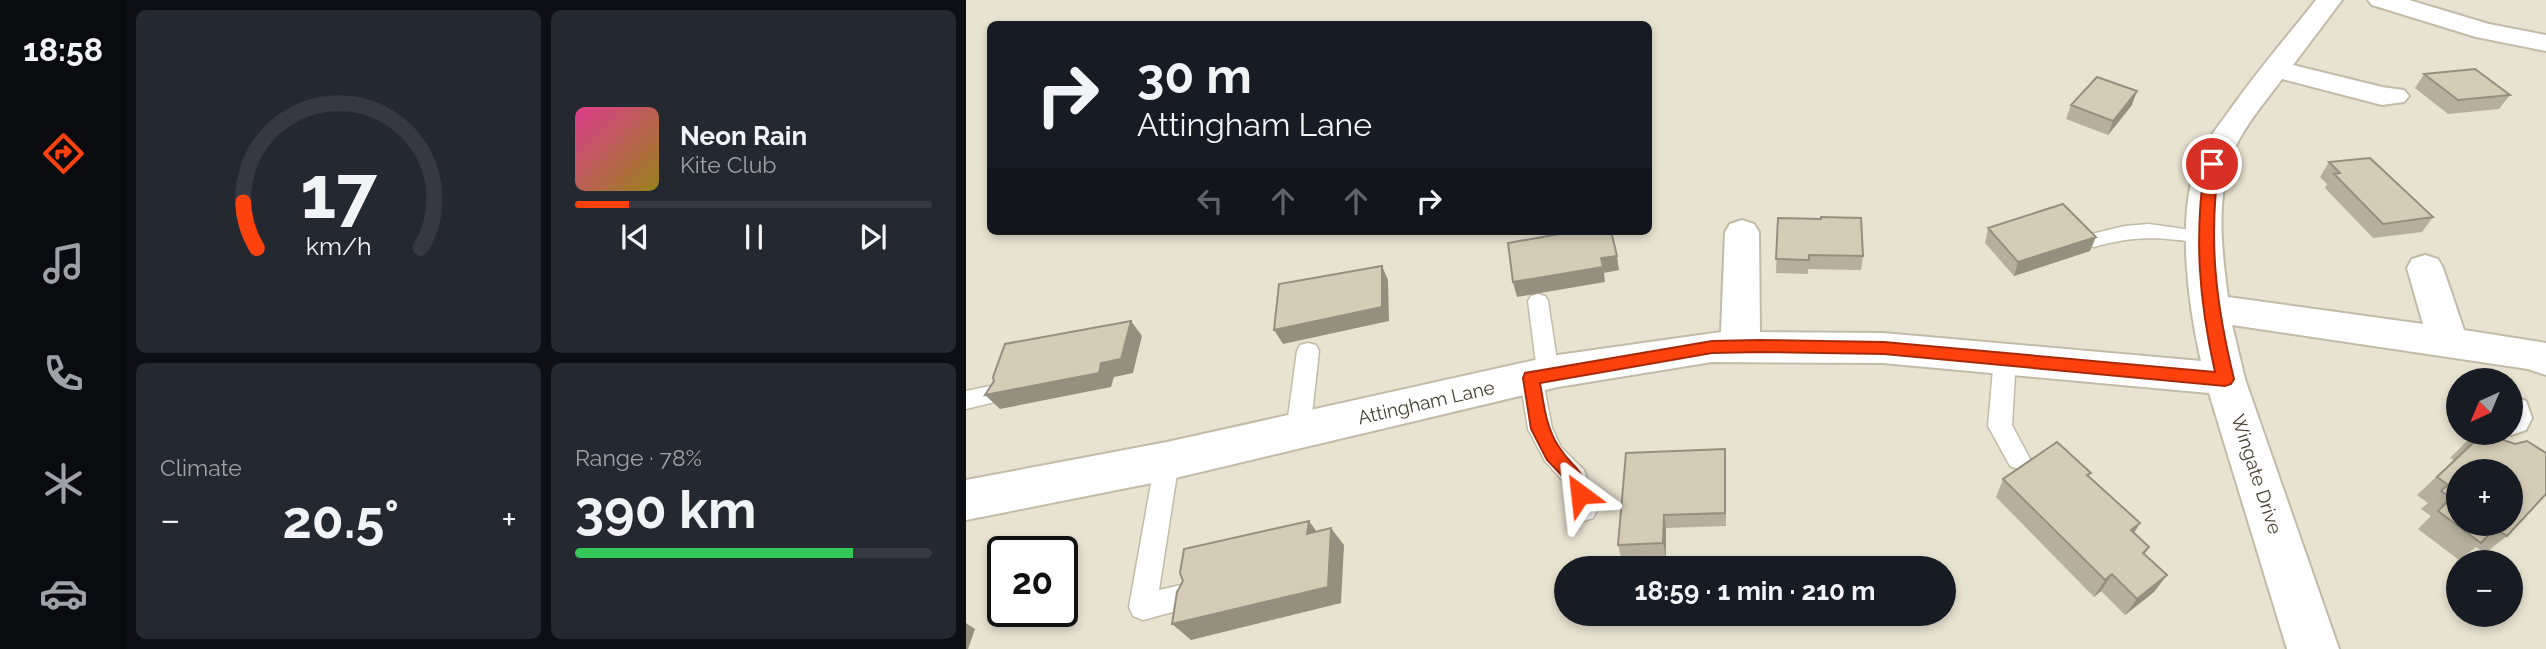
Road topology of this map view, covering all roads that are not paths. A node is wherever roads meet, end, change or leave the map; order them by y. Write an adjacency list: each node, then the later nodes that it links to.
1 (2329, 0): 4 (street, Wingate Drive)
2 (2381, 0): 3 (street)
3 (2546, 43)
4 (2277, 69): 5 (street); 7 (street, Wingate Drive)
5 (2394, 96)
6 (1742, 232): 12 (street)
7 (2205, 238): 8 (lane); 11 (street, Wingate Drive)
8 (2094, 240)
9 (2424, 268): 16 (street)
10 (1538, 301): 17 (lane)
11 (2211, 308): 16 (street); 18 (street, Wingate Drive)
12 (1740, 346): 15 (street, Attingham Lane); 17 (street, Attingham Lane)
13 (1308, 351): 21 (lane)
14 (2543, 354): 16 (street)
15 (2005, 358): 18 (street, Attingham Lane); 22 (lane)
16 (2474, 358)
17 (1540, 376): 21 (street, Attingham Lane); 25 (lane)
18 (2225, 379): 27 (street, Wingate Drive)
19 (995, 394): 20 (lane)
20 (966, 400)
21 (1298, 432): 23 (street, Attingham Lane)
22 (2018, 459)
23 (1167, 461): 24 (street, Attingham Lane); 26 (lane)
24 (966, 500)
25 (1584, 510)
26 (1185, 597)
27 (2313, 649)

